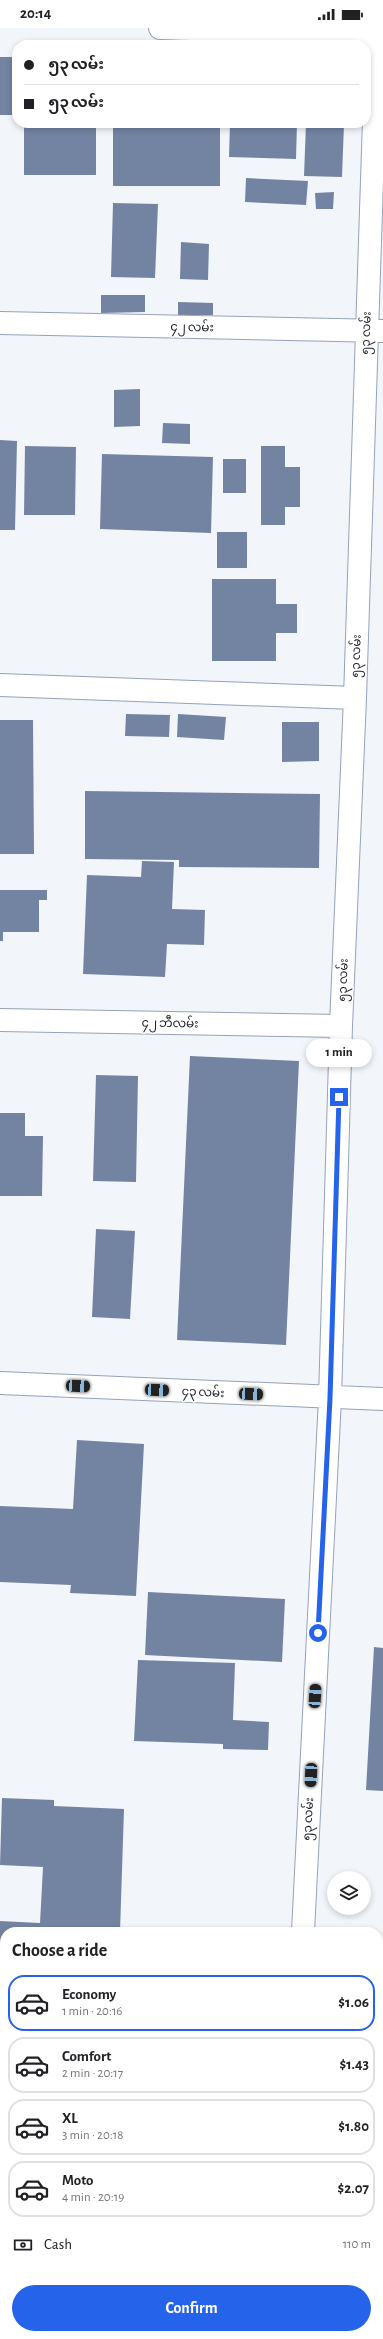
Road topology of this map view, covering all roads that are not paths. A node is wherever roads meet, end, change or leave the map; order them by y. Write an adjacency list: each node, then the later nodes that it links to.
1 (160, 28): 2 (street)
2 (379, 32): 4 (street, ၅၃ လမ်း)
3 (0, 323): 4 (street, ၄၂ လမ်း)
4 (374, 331): 6 (street, ၅၃ လမ်း)
5 (0, 685): 6 (street)
6 (355, 698): 8 (street, ၅၃ လမ်း)
7 (0, 1020): 8 (street, ၄၂ ဘီလမ်း)
8 (341, 1026): 10 (street, ၅၃ လမ်း)
9 (0, 1383): 10 (street, ၄၃ လမ်း)
10 (330, 1398): 11 (street, ၄၃ လမ်း); 12 (street, ၅၃ လမ်း)
11 (383, 1399)
12 (303, 1927)

